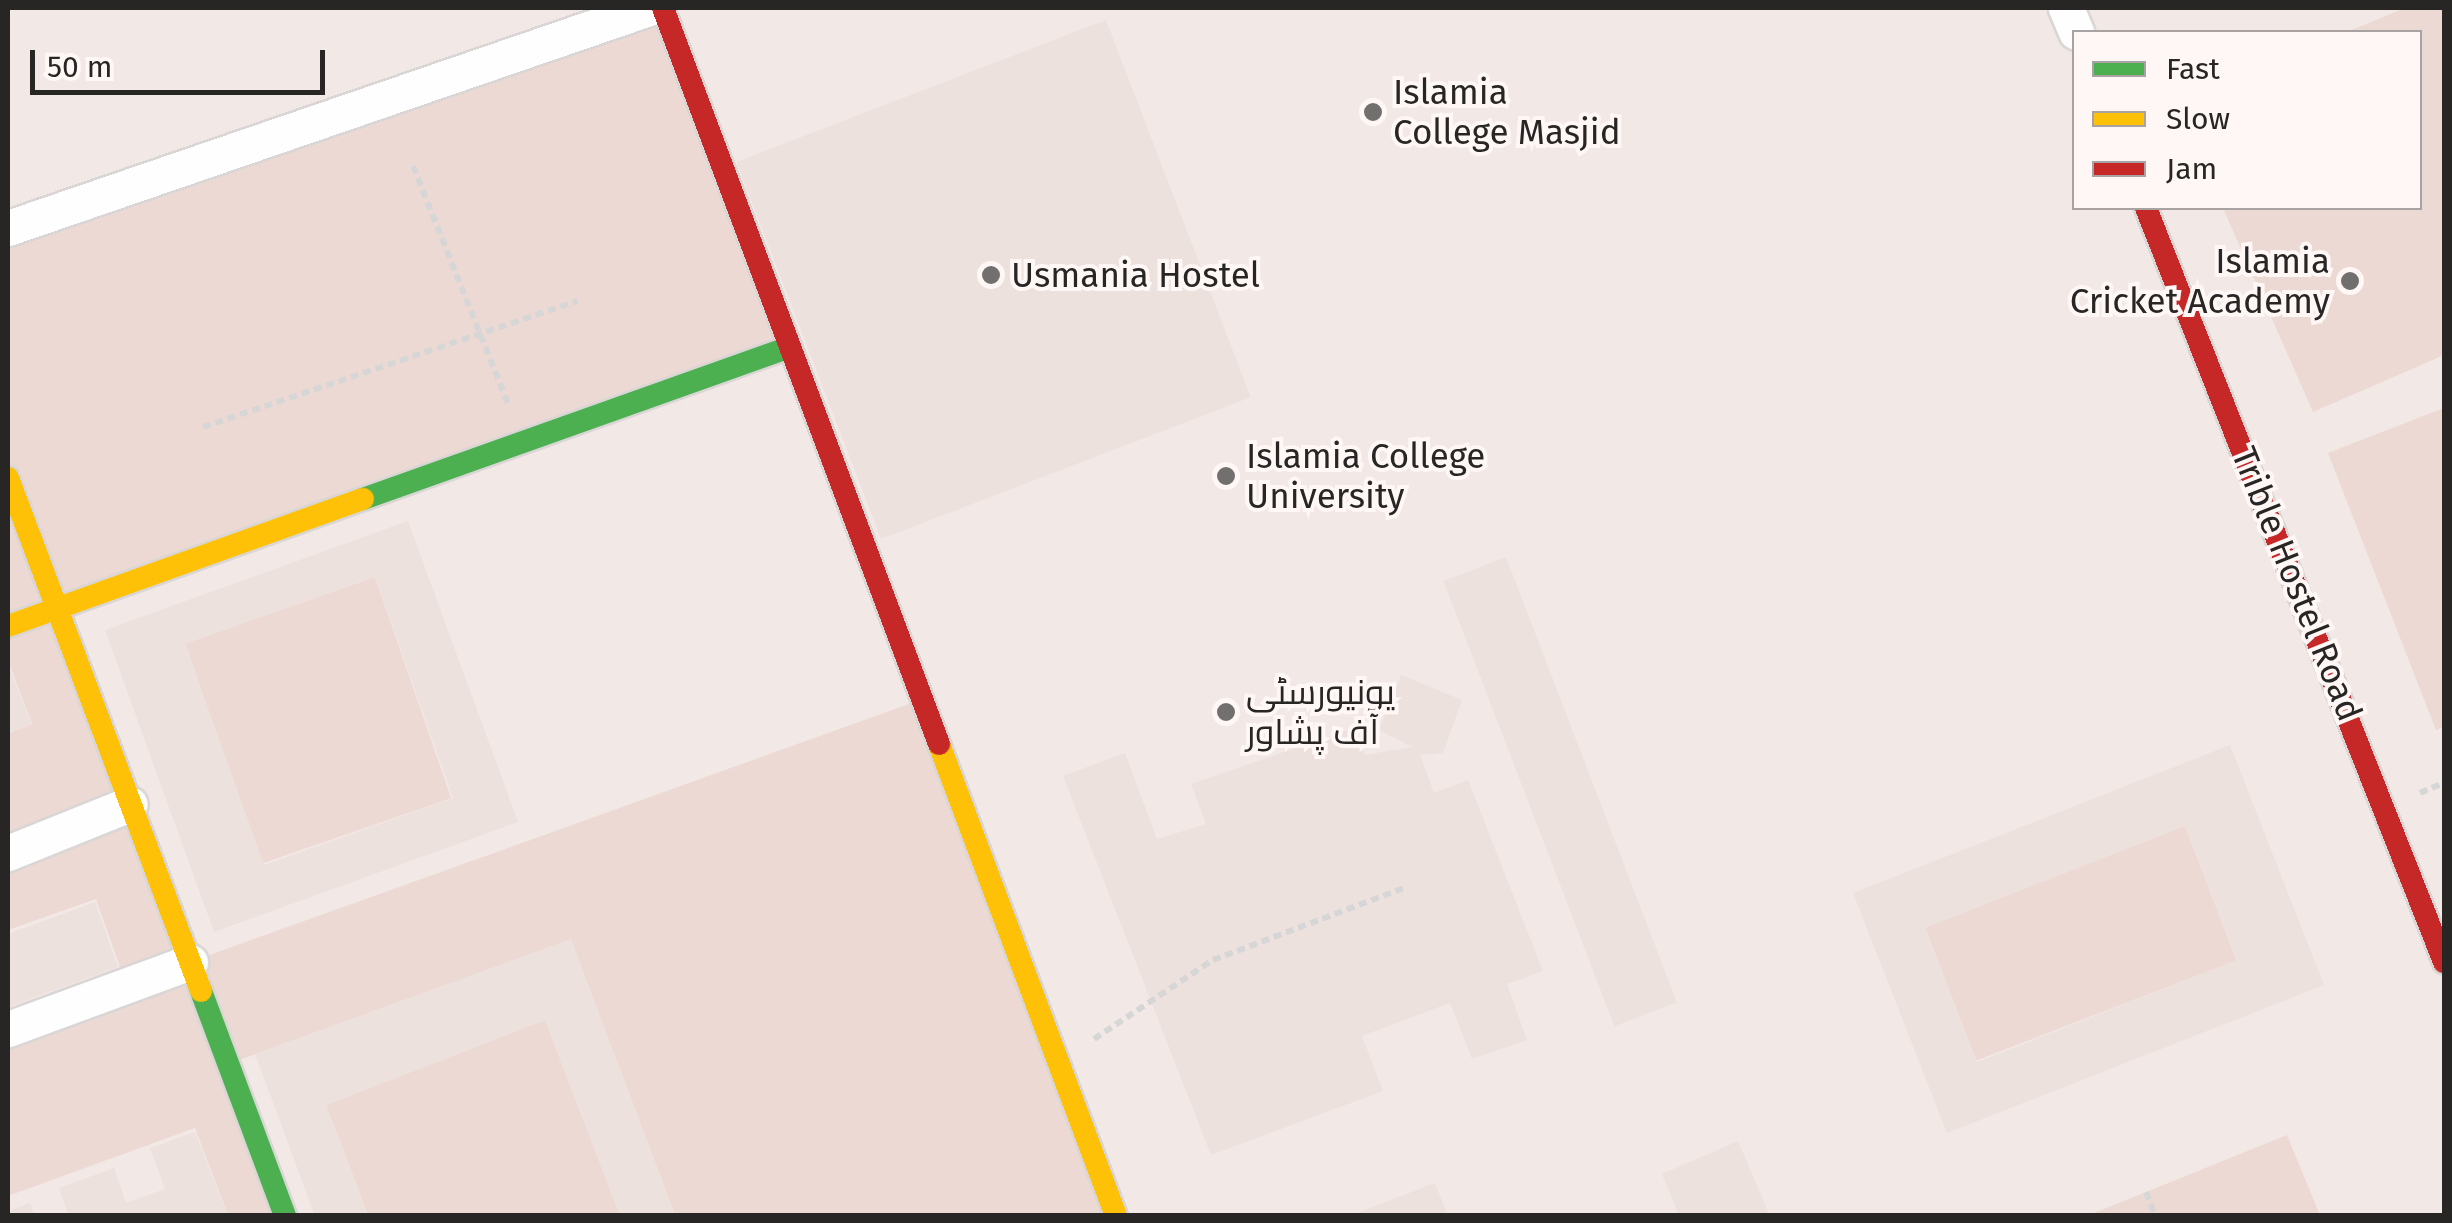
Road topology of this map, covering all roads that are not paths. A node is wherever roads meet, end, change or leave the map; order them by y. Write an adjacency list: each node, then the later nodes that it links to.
1 (650, 8): 4 (street)
2 (662, 8): 5 (street)
3 (2147, 210): 12 (street, Trible Hostel Road)
4 (8, 228)
5 (790, 347): 7 (street); 15 (street)
6 (8, 478): 7 (street)
7 (56, 609): 8 (street); 9 (street)
8 (8, 626)
9 (130, 804): 10 (street); 11 (street)
10 (8, 853)
11 (190, 962): 13 (street); 14 (street)
12 (2444, 962)
13 (8, 1029)
14 (285, 1216)
15 (1116, 1216)

